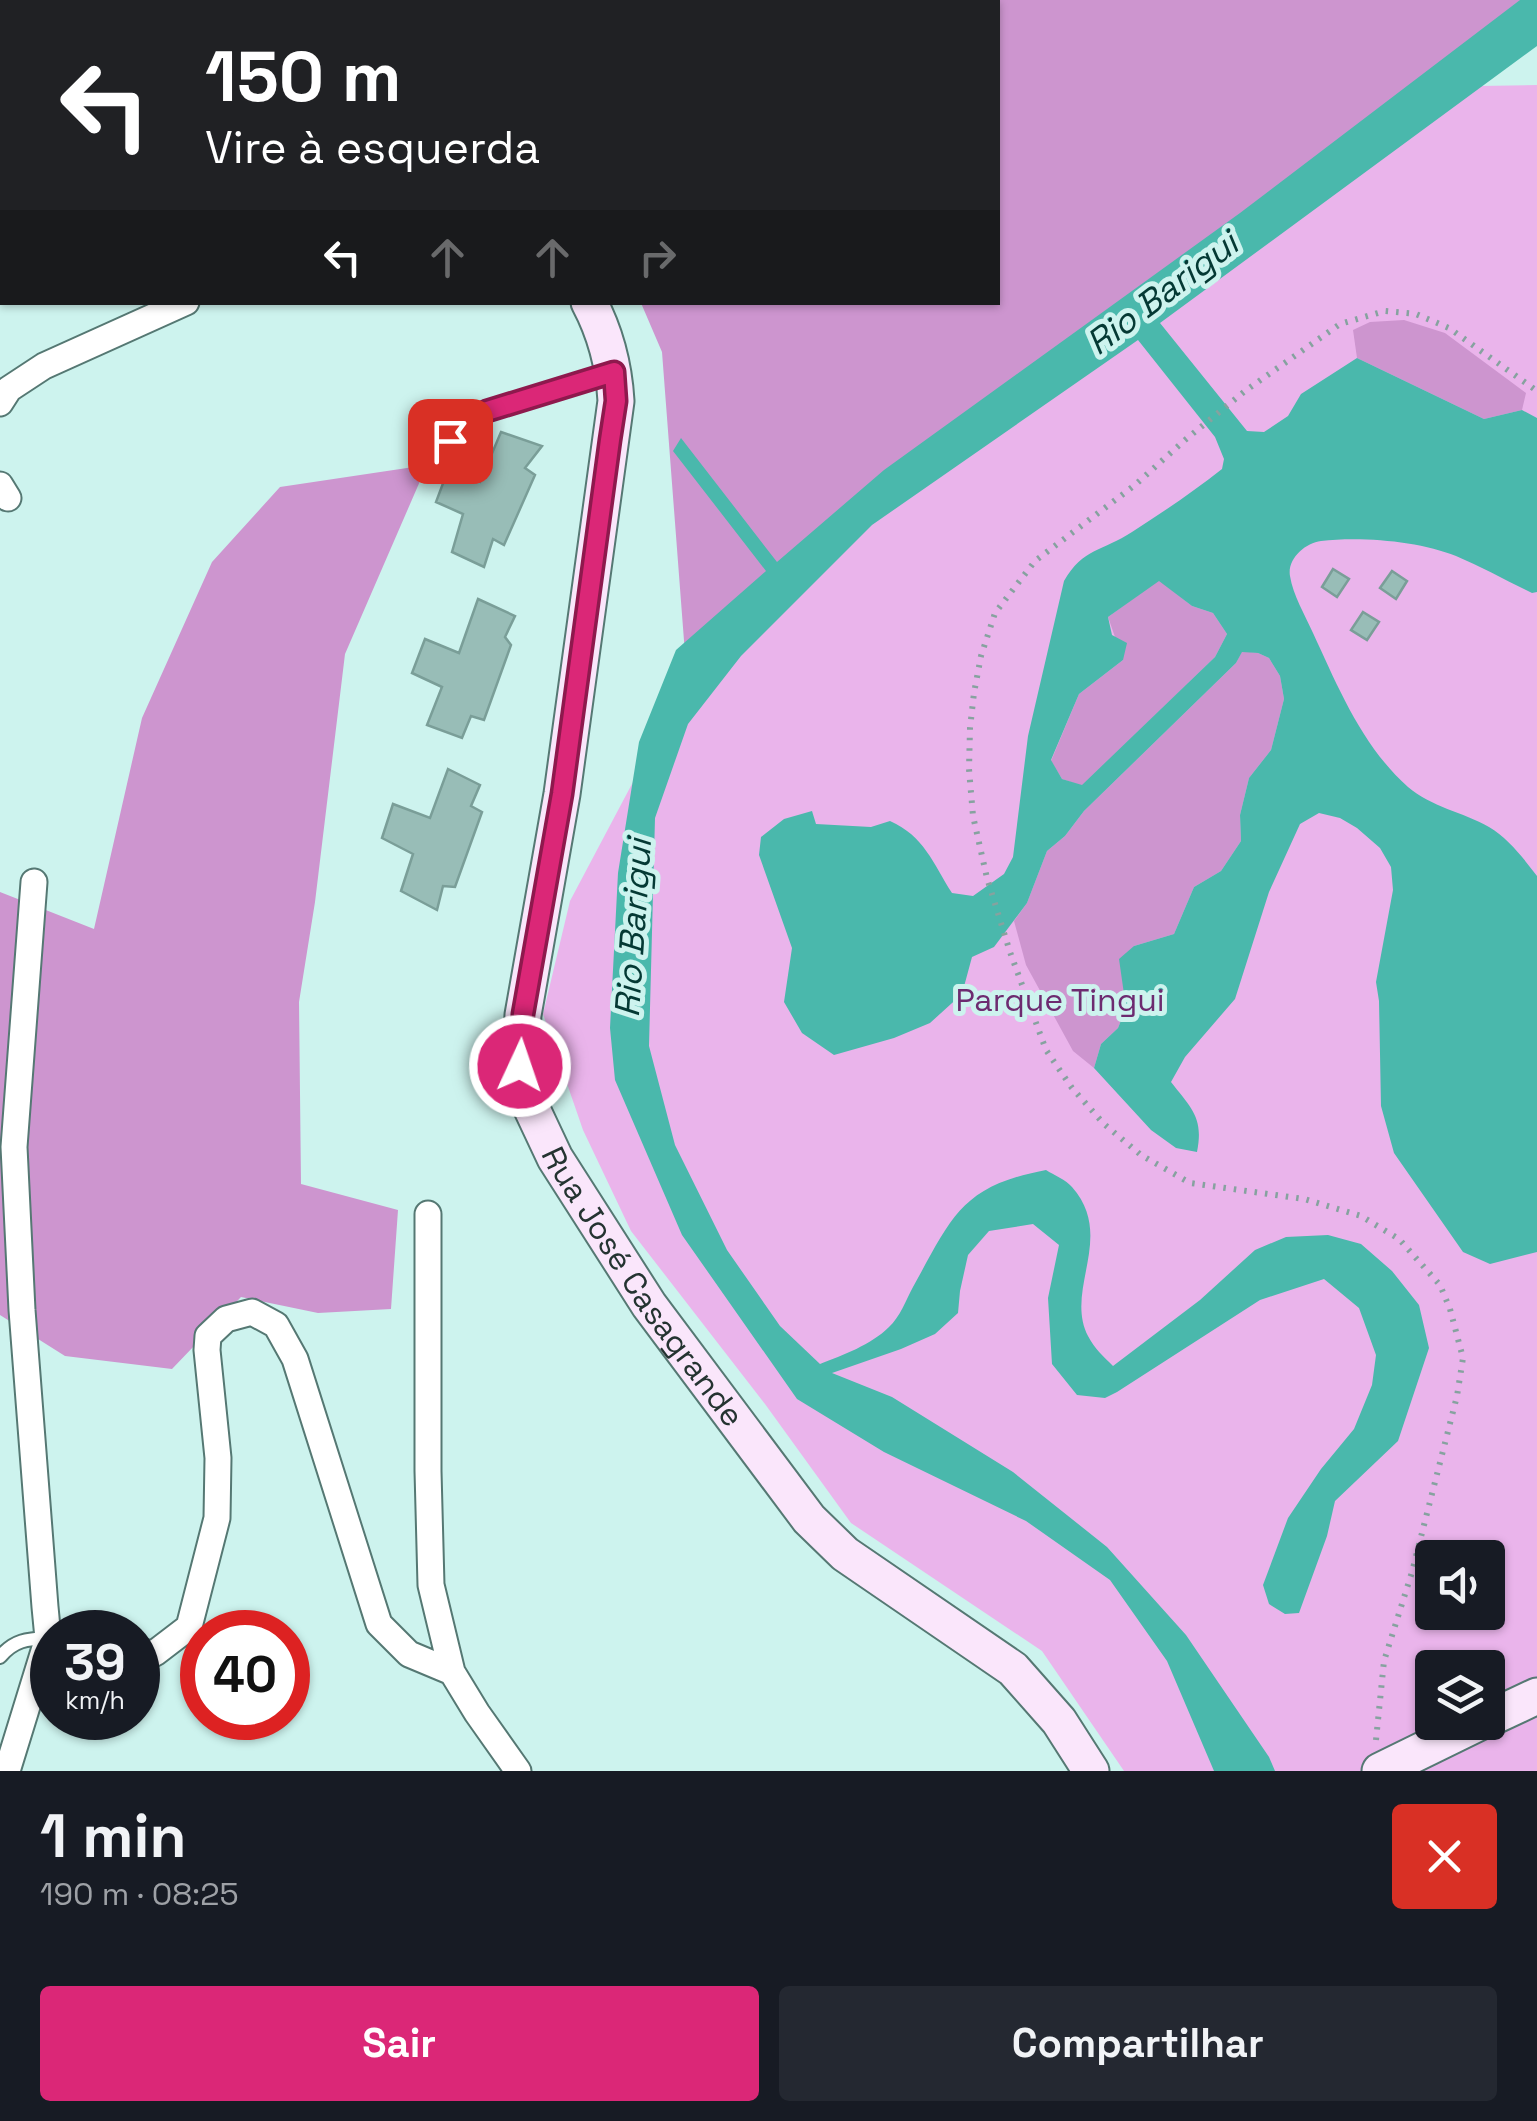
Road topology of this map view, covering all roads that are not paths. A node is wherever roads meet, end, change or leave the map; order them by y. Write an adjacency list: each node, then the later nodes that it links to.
1 (179, 305): 4 (street)
2 (592, 305): 3 (street, Rua José Casagrande)
3 (614, 372): 5 (lane); 20 (street, Rua José Casagrande)
4 (0, 403)
5 (440, 458)
6 (34, 882): 8 (street)
7 (428, 1214): 12 (street)
8 (48, 1610)
9 (30, 1639): 11 (lane)
10 (160, 1650): 12 (street)
11 (0, 1657)
12 (452, 1672): 19 (street)
13 (1537, 1696): 15 (street)
14 (30, 1700): 18 (street)
15 (1505, 1711)
16 (1434, 1740): 17 (street)
17 (1378, 1762)
18 (7, 1771)
19 (518, 1771)
20 (1091, 1771)

